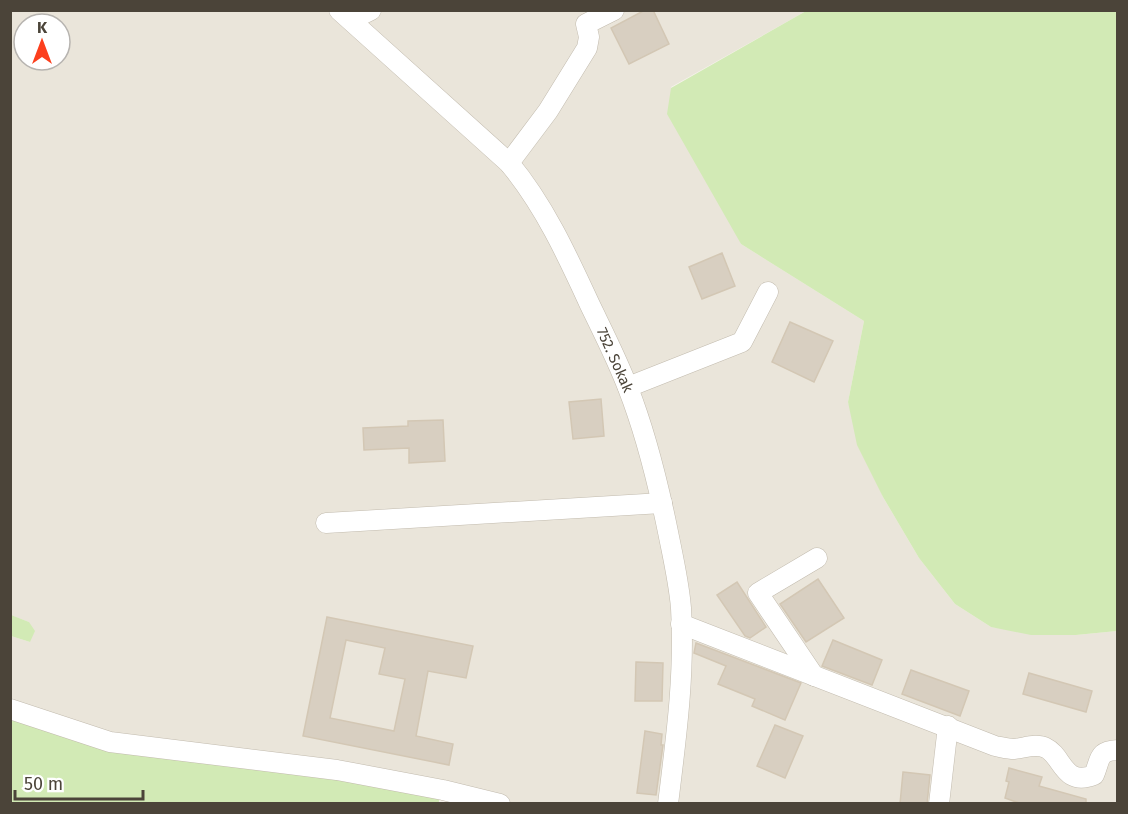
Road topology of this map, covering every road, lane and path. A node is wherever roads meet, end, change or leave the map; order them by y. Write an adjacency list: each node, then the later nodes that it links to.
1 (371, 10): 3 (street)
2 (614, 10): 4 (street)
3 (345, 15): 4 (street, 752. Sokak)
4 (509, 163): 6 (street, 752. Sokak)
5 (768, 292): 6 (street)
6 (628, 387): 7 (street, 752. Sokak)
7 (662, 503): 8 (street); 10 (street, 752. Sokak)
8 (326, 523)
9 (817, 558): 11 (street)
10 (681, 624): 11 (street); 16 (street, 752. Sokak)
11 (814, 676): 13 (street)
12 (10, 709): 15 (street)
13 (948, 726): 14 (street); 17 (street)
14 (1118, 750)
15 (500, 804)
16 (668, 804)
17 (939, 804)

